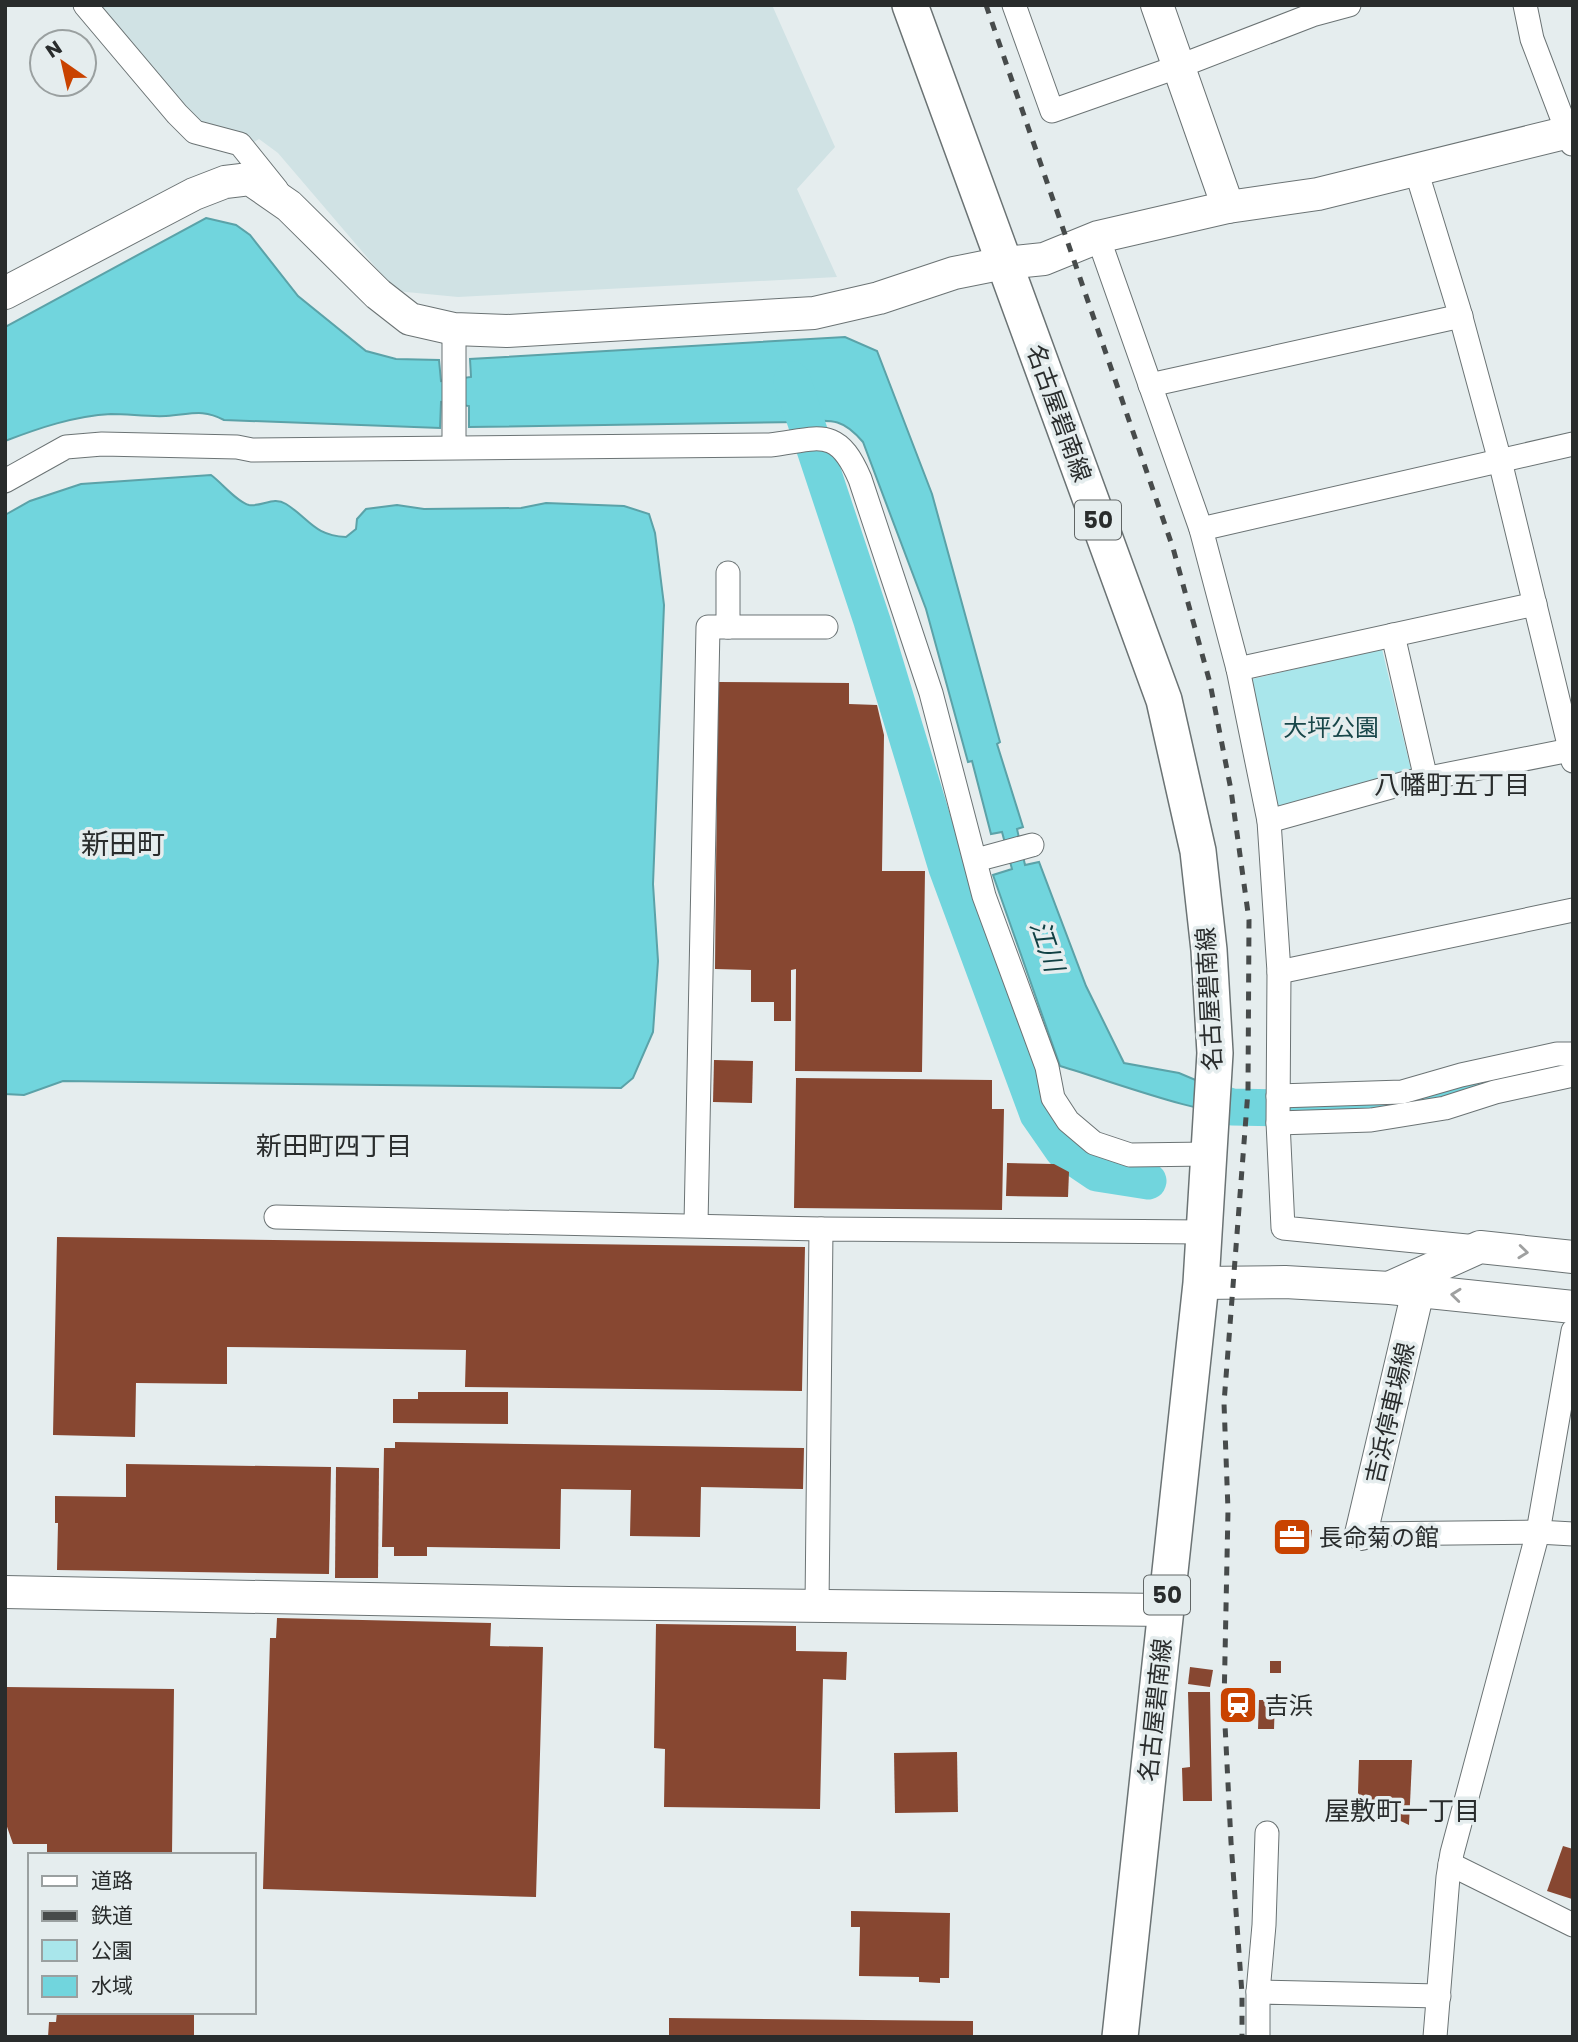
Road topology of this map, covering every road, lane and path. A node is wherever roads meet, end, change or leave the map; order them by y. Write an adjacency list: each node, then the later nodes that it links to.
1 (85, 5): 10 (street)
2 (910, 5): 13 (main road, 名古屋碧南線 / 50)
3 (1014, 5): 7 (street)
4 (1157, 5): 7 (street)
5 (1349, 5): 7 (street)
6 (1525, 5): 8 (street)
7 (1180, 66): 11 (street)
8 (1571, 136): 9 (street)
9 (1416, 170): 11 (street); 15 (street)
10 (289, 206): 14 (street); 16 (street)
11 (1228, 207): 12 (street)
12 (1098, 237): 13 (street); 17 (street)
13 (1004, 263): 16 (street); 40 (main road, 名古屋碧南線 / 50)
14 (5, 293)
15 (1461, 316): 17 (street); 20 (street)
16 (455, 339): 18 (street)
17 (1150, 385): 22 (street)
18 (455, 439): 21 (street); 33 (street)
19 (1573, 444): 20 (street)
20 (1500, 461): 22 (street); 24 (street)
21 (5, 481)
22 (1201, 528): 28 (street)
23 (727, 573): 26 (street)
24 (1535, 604): 27 (street); 29 (street)
25 (826, 626): 26 (street)
26 (728, 627): 42 (street)
27 (1393, 635): 28 (street); 30 (street)
28 (1238, 669): 31 (street)
29 (1571, 756): 30 (street)
30 (1426, 779): 31 (street)
31 (1269, 821): 35 (street)
32 (1032, 845): 33 (street)
33 (976, 860): 40 (street)
34 (1573, 910): 35 (street)
35 (1279, 972): 38 (street)
36 (1573, 1054): 38 (street)
37 (1573, 1075): 39 (street)
38 (1278, 1097): 39 (street)
39 (1278, 1123): 45 (street)
40 (1209, 1153): 44 (main road, 名古屋碧南線 / 50)
41 (276, 1217): 42 (street)
42 (696, 1224): 43 (street)
43 (821, 1229): 44 (street); 55 (street)
44 (1204, 1232): 47 (main road, 名古屋碧南線 / 50)
45 (1480, 1247): 46 (street, one-way to 46); 48 (street)
46 (1573, 1257)
47 (1201, 1283): 48 (street); 56 (main road, 名古屋碧南線 / 50)
48 (1404, 1289): 49 (street, one-way to 48); 52 (street, 吉浜停車場線)
49 (1573, 1307)
50 (1573, 1331): 51 (street)
51 (1538, 1532): 52 (street); 53 (street); 58 (street)
52 (1361, 1534)
53 (1573, 1535)
54 (5, 1592): 55 (street)
55 (817, 1606): 56 (street)
56 (1166, 1610): 62 (main road, 名古屋碧南線 / 50)
57 (1267, 1833): 60 (street)
58 (1450, 1864): 59 (street); 61 (street)
59 (1573, 1925)
60 (1258, 1993): 61 (street); 63 (street)
61 (1439, 1996): 64 (street)
62 (1121, 2037)
63 (1258, 2037)
64 (1435, 2037)

